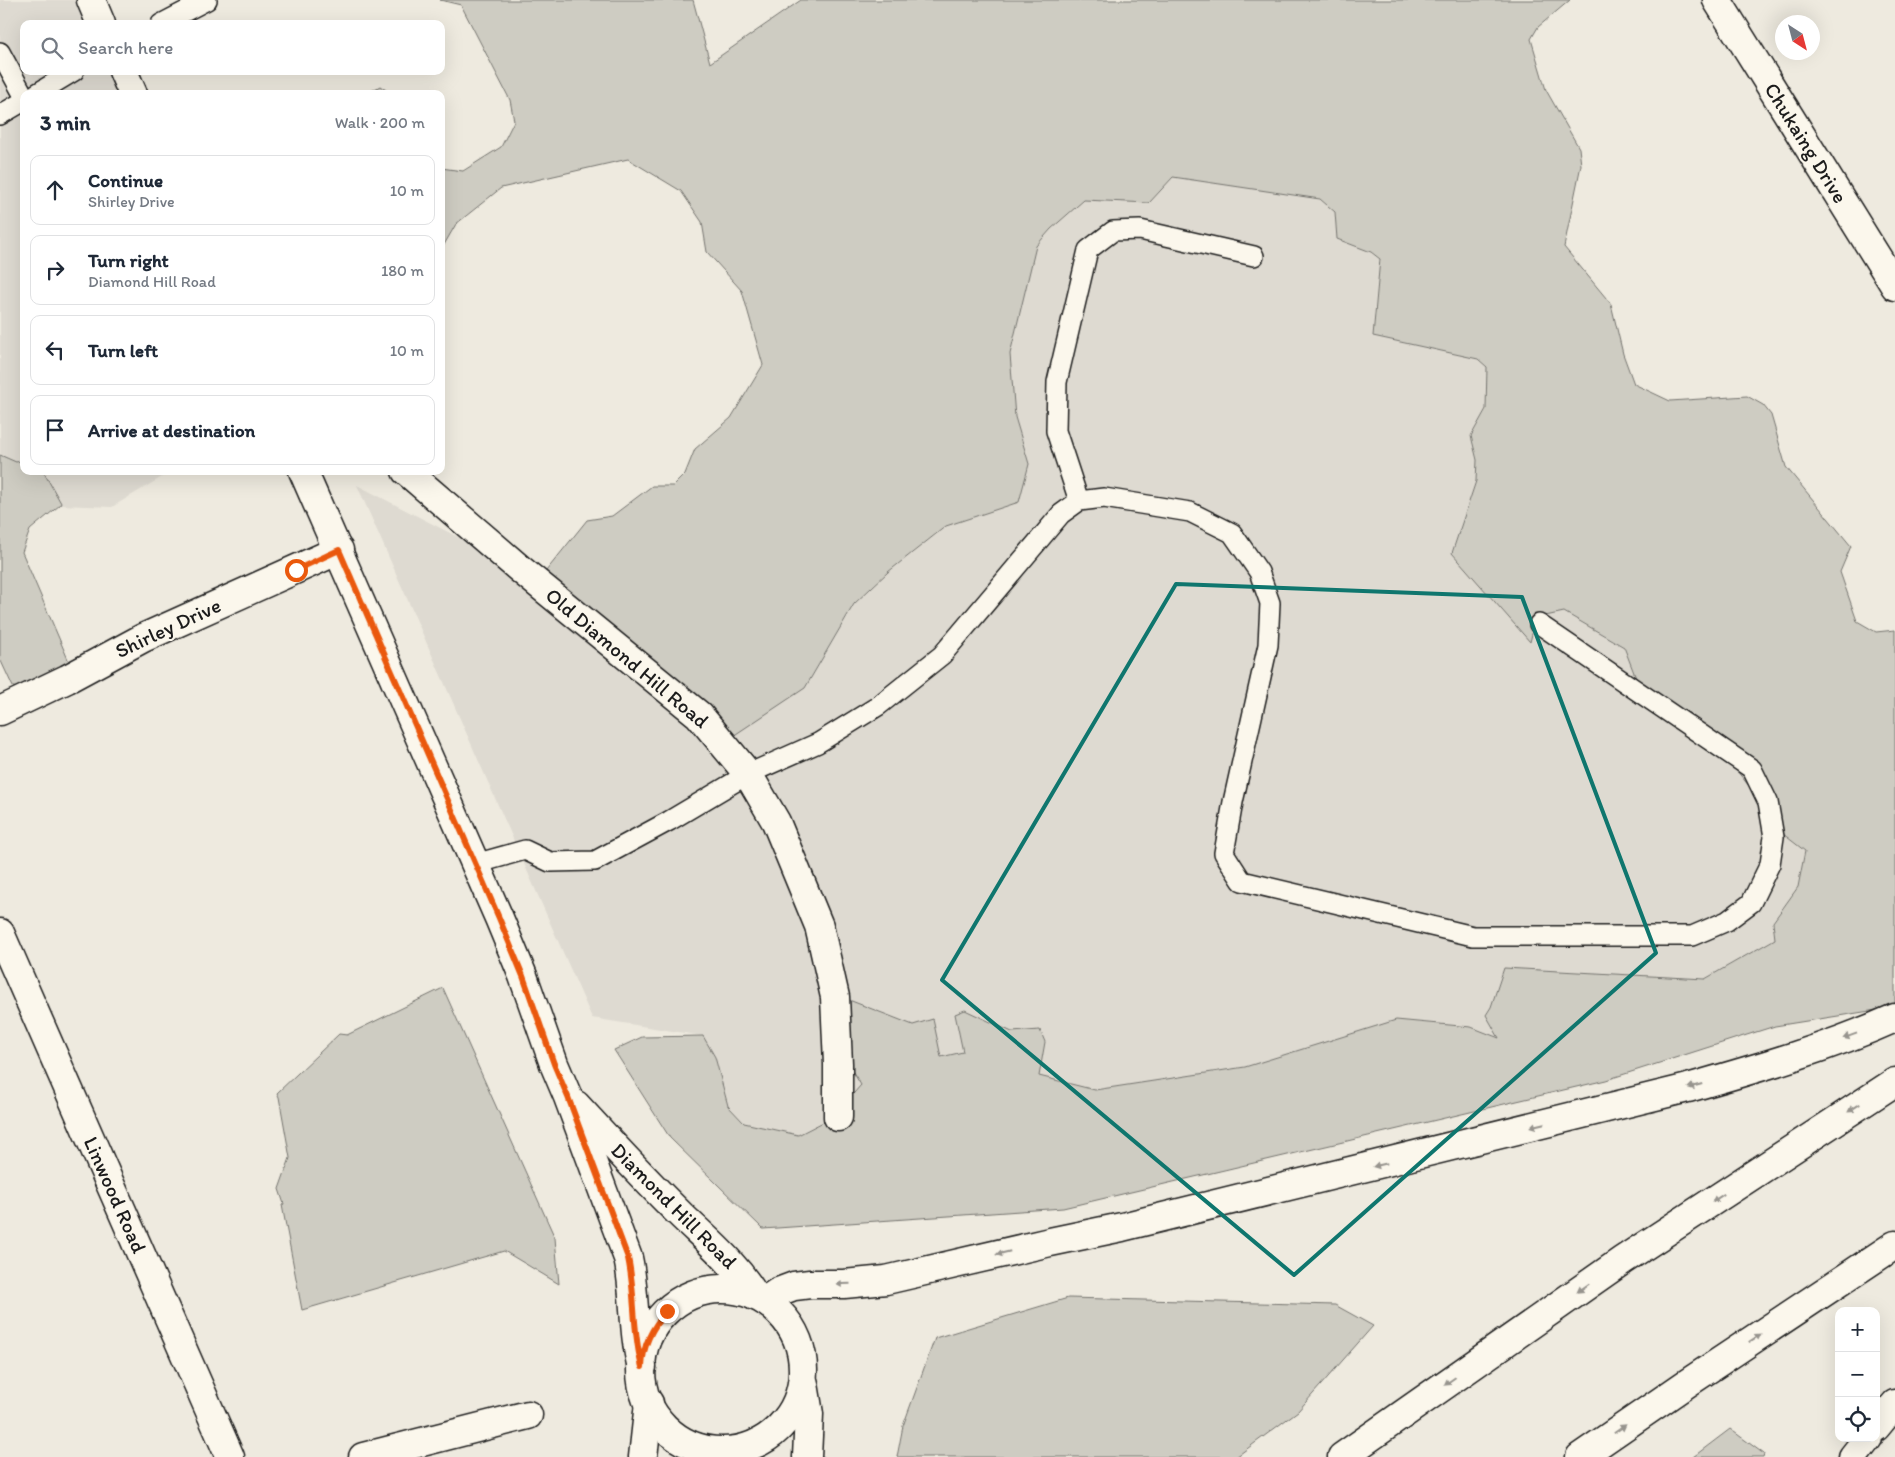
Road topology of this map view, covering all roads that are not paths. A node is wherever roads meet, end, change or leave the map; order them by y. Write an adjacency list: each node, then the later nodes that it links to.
1 (91, 0): 4 (main road)
2 (208, 0): 5 (lane)
3 (1717, 0): 15 (main road, Chukaing Drive)
4 (100, 20)
5 (169, 20)
6 (0, 52): 9 (lane)
7 (67, 75): 10 (lane)
8 (125, 75): 11 (main road)
9 (21, 90)
10 (43, 90)
11 (131, 90)
12 (20, 104): 13 (lane)
13 (0, 116)
14 (1254, 256): 18 (lane)
15 (1895, 286)
16 (304, 475): 19 (main road, Diamond Hill Road)
17 (411, 475): 22 (main road, Old Diamond Hill Road)
18 (1080, 501): 20 (lane); 22 (lane)
19 (339, 550): 21 (main road, Shirley Drive); 23 (main road, Diamond Hill Road)
20 (1539, 624)
21 (0, 711)
22 (748, 774): 23 (lane); 28 (main road, Old Diamond Hill Road)
23 (475, 864): 27 (main road, Diamond Hill Road)
24 (0, 933): 39 (main road, Linwood Road)
25 (1895, 1018): 30 (main road, one-way to 30)
26 (1895, 1082): 44 (main road, one-way to 44)
27 (568, 1097): 30 (main road, Diamond Hill Road); 31 (main road, Diamond Hill Road)
28 (838, 1116)
29 (1895, 1245): 45 (main road, one-way to 29)
30 (760, 1298): 31 (main road); 32 (main road)
31 (642, 1367): 33 (main road)
32 (803, 1377): 37 (main road); 43 (main road)
33 (649, 1403): 37 (main road); 41 (main road)
34 (1895, 1404): 36 (main road)
35 (528, 1414): 40 (main road)
36 (1880, 1422)
37 (670, 1432): 42 (main road)
38 (1865, 1442): 46 (main road)
39 (230, 1457)
40 (363, 1457)
41 (642, 1457)
42 (686, 1457)
43 (807, 1457)
44 (1342, 1457)
45 (1580, 1457)
46 (1853, 1457)

